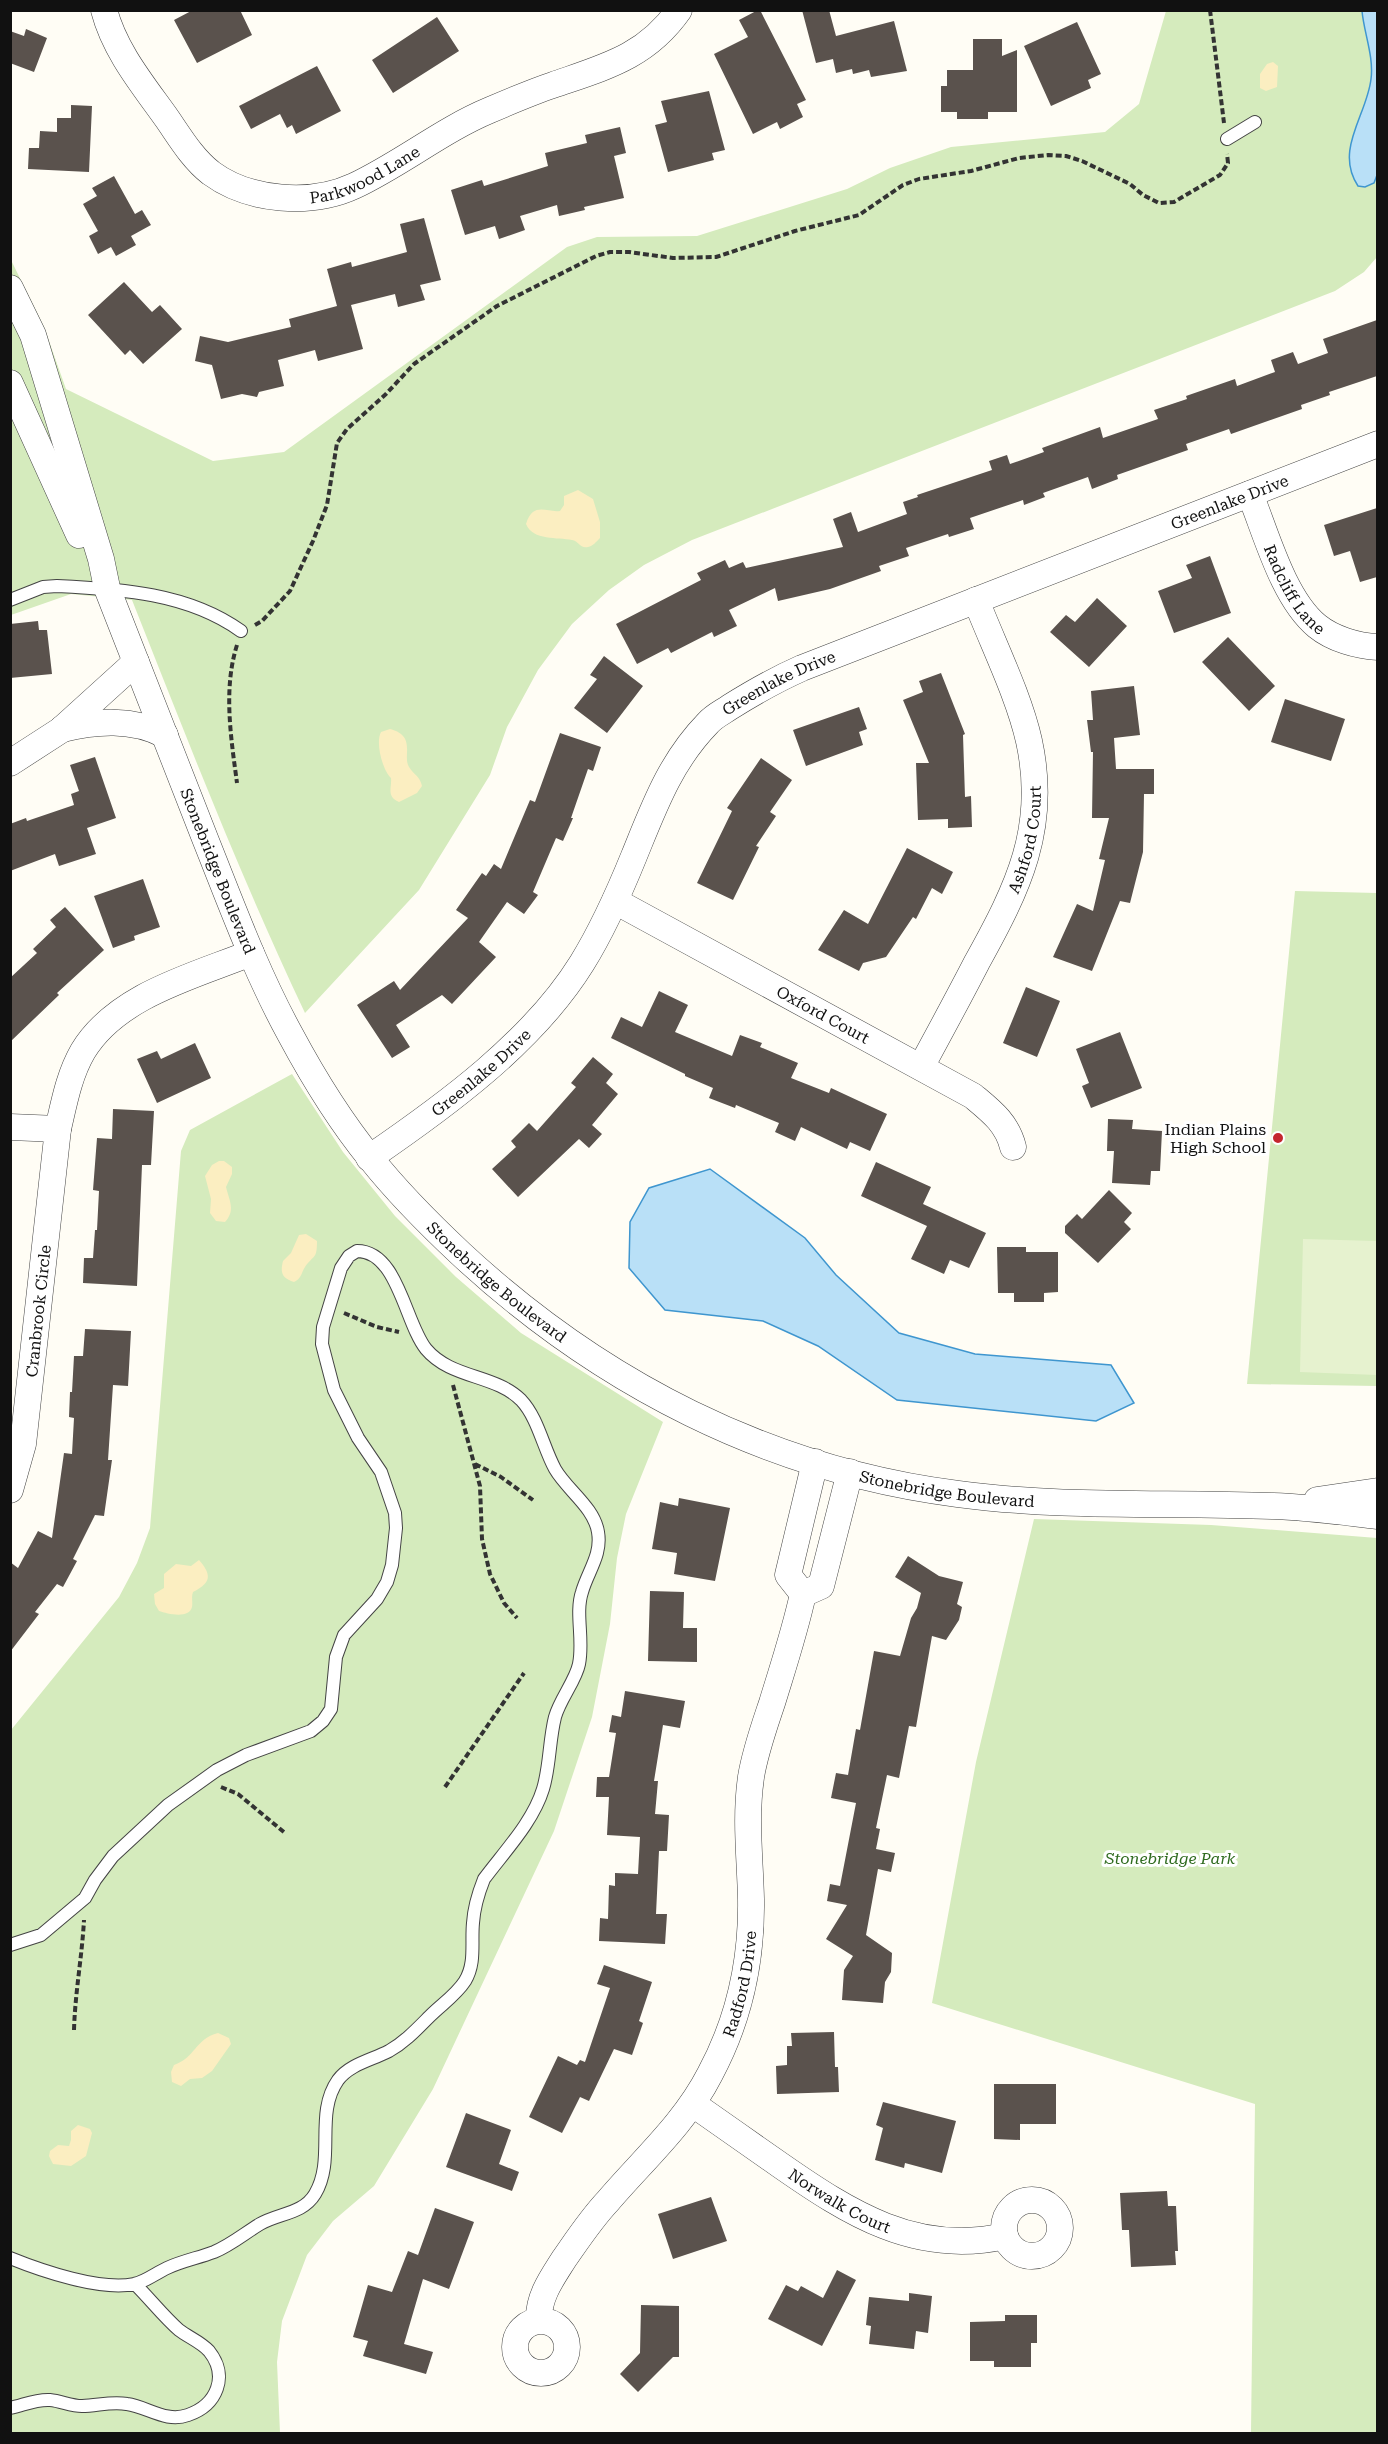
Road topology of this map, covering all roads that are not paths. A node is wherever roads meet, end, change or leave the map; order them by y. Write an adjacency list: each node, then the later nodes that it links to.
1 (104, 10): 2 (street, Parkwood Lane)
2 (679, 10)
3 (1255, 122): 4 (lane)
4 (1227, 139)
5 (10, 288): 9 (street, Stonebridge Boulevard)
6 (10, 384): 9 (street)
7 (1377, 444): 8 (street, Greenlake Drive)
8 (1250, 494): 12 (street, Greenlake Drive); 14 (street, Radcliff Lane)
9 (101, 559): 10 (street, Stonebridge Boulevard)
10 (107, 588): 11 (lane); 13 (lane); 15 (street, Stonebridge Boulevard)
11 (10, 600)
12 (976, 600): 19 (street, Greenlake Drive); 21 (street, Ashford Court)
13 (242, 631)
14 (1377, 647)
15 (136, 662): 16 (street); 17 (street, Stonebridge Boulevard)
16 (61, 730): 17 (street); 18 (street)
17 (165, 735): 20 (street, Stonebridge Boulevard)
18 (10, 763)
19 (615, 901): 21 (street, Oxford Court); 25 (street, Greenlake Drive)
20 (250, 953): 23 (street, Cranbrook Circle); 25 (street, Stonebridge Boulevard)
21 (921, 1067): 24 (street, Oxford Court)
22 (10, 1128): 23 (street)
23 (58, 1129): 28 (street, Cranbrook Circle)
24 (1013, 1147)
25 (369, 1158): 26 (street, Stonebridge Boulevard)
26 (815, 1462): 27 (street, Stonebridge Boulevard); 32 (street)
27 (850, 1472): 30 (street, Stonebridge Boulevard); 32 (street)
28 (10, 1490)
29 (1377, 1491): 30 (street, Stonebridge Boulevard)
30 (1278, 1506): 31 (street, Stonebridge Boulevard)
31 (1377, 1516)
32 (804, 1594): 34 (street, Radford Drive)
33 (10, 1945): 37 (lane)
34 (693, 2104): 35 (street, Norwalk Court); 38 (street, Radford Drive)
35 (1005, 2236)
36 (10, 2258): 37 (lane)
37 (135, 2284): 39 (lane)
38 (539, 2320)
39 (10, 2408)

